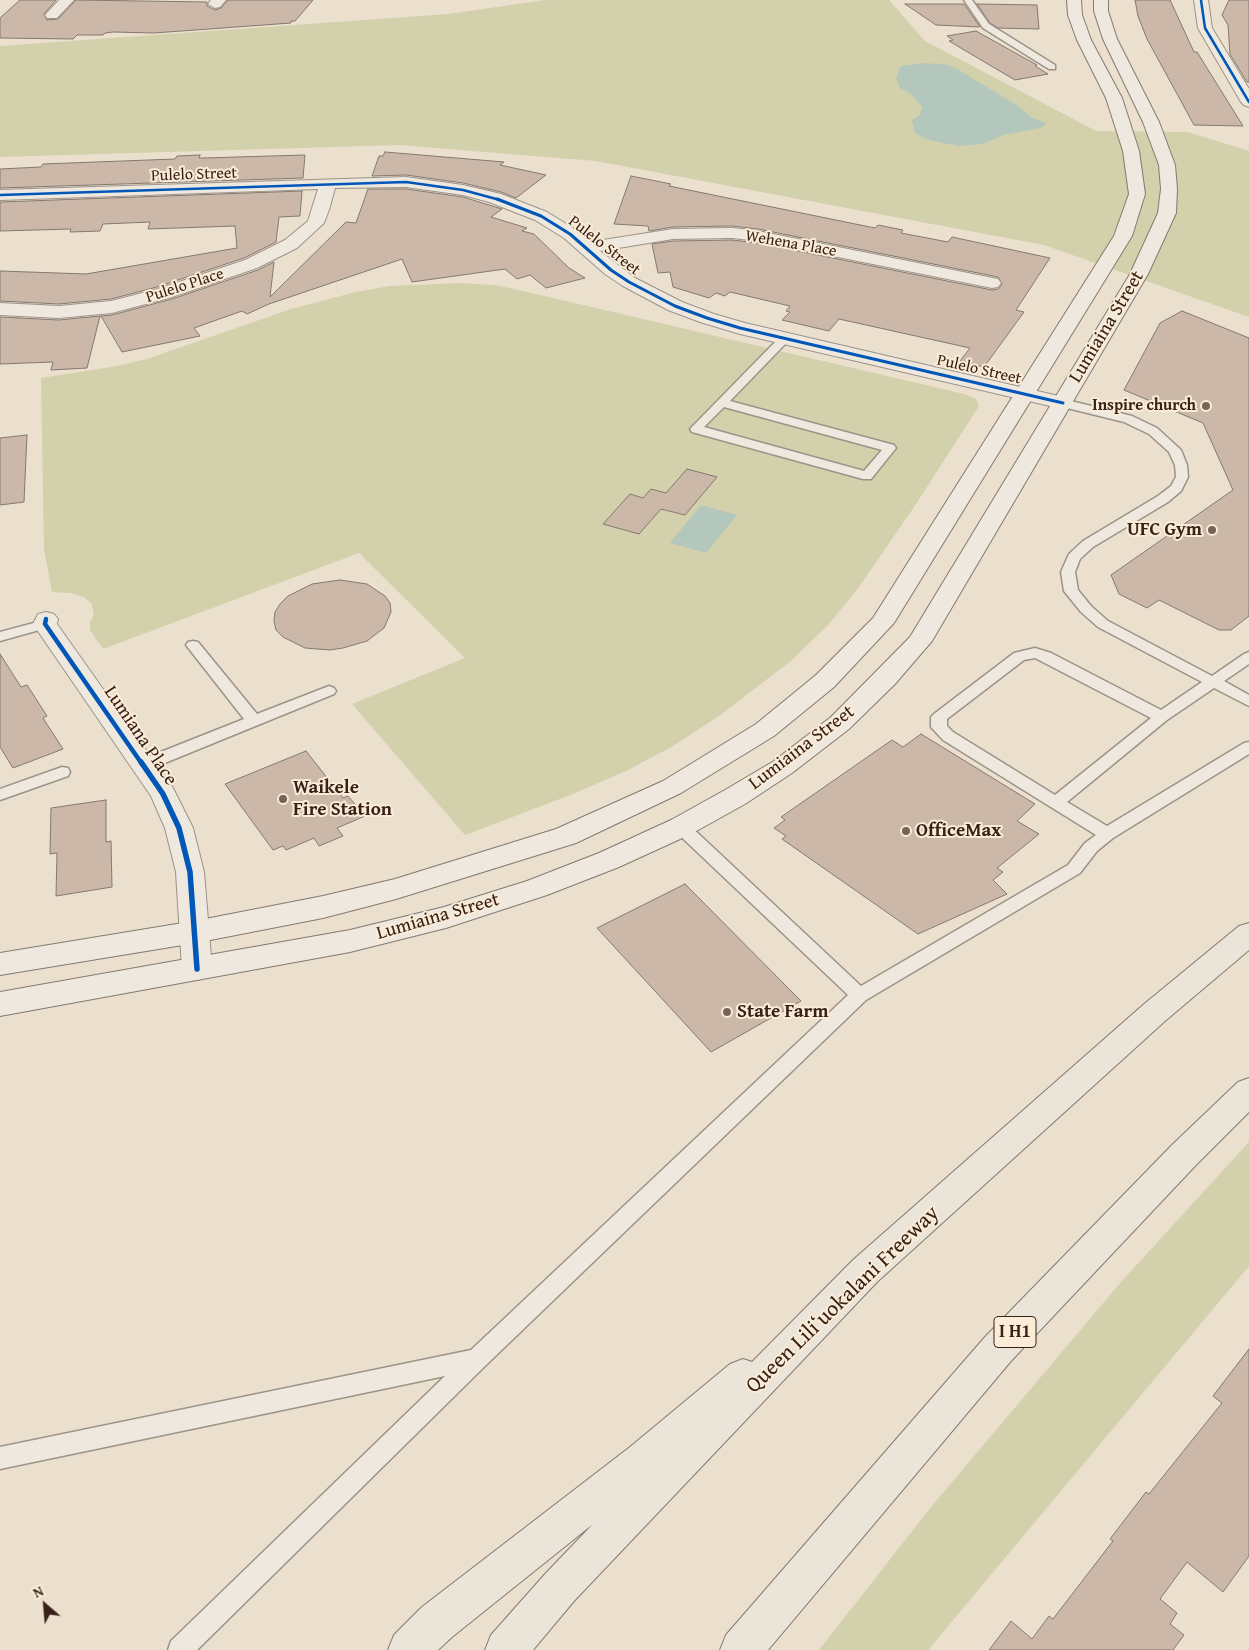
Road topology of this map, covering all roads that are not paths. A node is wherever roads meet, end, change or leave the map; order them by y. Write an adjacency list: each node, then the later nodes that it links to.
1 (67, 0): 6 (main road)
2 (968, 0): 7 (lane)
3 (1074, 0): 17 (main road, Lumiaina Street)
4 (1101, 0): 19 (main road, Lumiaina Street)
5 (1201, 0): 8 (main road)
6 (52, 15)
7 (1052, 67)
8 (1231, 69): 9 (main road); 10 (main road)
9 (1246, 70)
10 (1249, 102)
11 (328, 183): 12 (main road, Pulelo Street); 13 (main road, Pulelo Street); 15 (main road, Pulelo Place)
12 (0, 195)
13 (587, 248): 14 (main road, Wehena Place); 16 (main road, Pulelo Street)
14 (992, 284)
15 (0, 309)
16 (785, 338): 17 (main road, Pulelo Street); 18 (lane)
17 (1026, 394): 19 (main road, Pulelo Street); 36 (main road, Lumiaina Street)
18 (722, 403): 18 (lane)
19 (1063, 403): 24 (lane); 34 (main road, Lumiaina Street)
20 (45, 621): 21 (lane); 30 (main road, Lumiana Place)
21 (0, 637)
22 (193, 645): 28 (lane)
23 (1249, 657): 24 (lane)
24 (1214, 682): 26 (lane); 27 (lane)
25 (329, 691): 28 (lane)
26 (1249, 701)
27 (1162, 717): 33 (lane); 33 (lane)
28 (254, 721): 30 (lane)
29 (1249, 747): 35 (lane)
30 (144, 765): 36 (main road, Lumiana Place)
31 (62, 772): 32 (lane)
32 (0, 795)
33 (1057, 802): 35 (lane)
34 (681, 827): 39 (main road, Lumiaina Street); 40 (lane)
35 (1107, 834): 40 (lane)
36 (195, 932): 38 (main road, Lumiaina Street); 39 (main road, Lumiana Place)
37 (1249, 934): 43 (highway, Queen Liliʻuokalani Freeway)
38 (0, 964)
39 (197, 969): 41 (main road, Lumiaina Street)
40 (860, 995): 44 (lane)
41 (0, 1004)
42 (1249, 1092): 46 (highway, I H1)
43 (866, 1271): 48 (highway); 49 (highway, Queen Liliʻuokalani Freeway)
44 (477, 1359): 45 (lane); 47 (lane)
45 (0, 1458)
46 (796, 1586): 50 (highway, I H1); 51 (highway)
47 (180, 1650)
48 (409, 1650)
49 (506, 1650)
50 (742, 1650)
51 (750, 1650)

